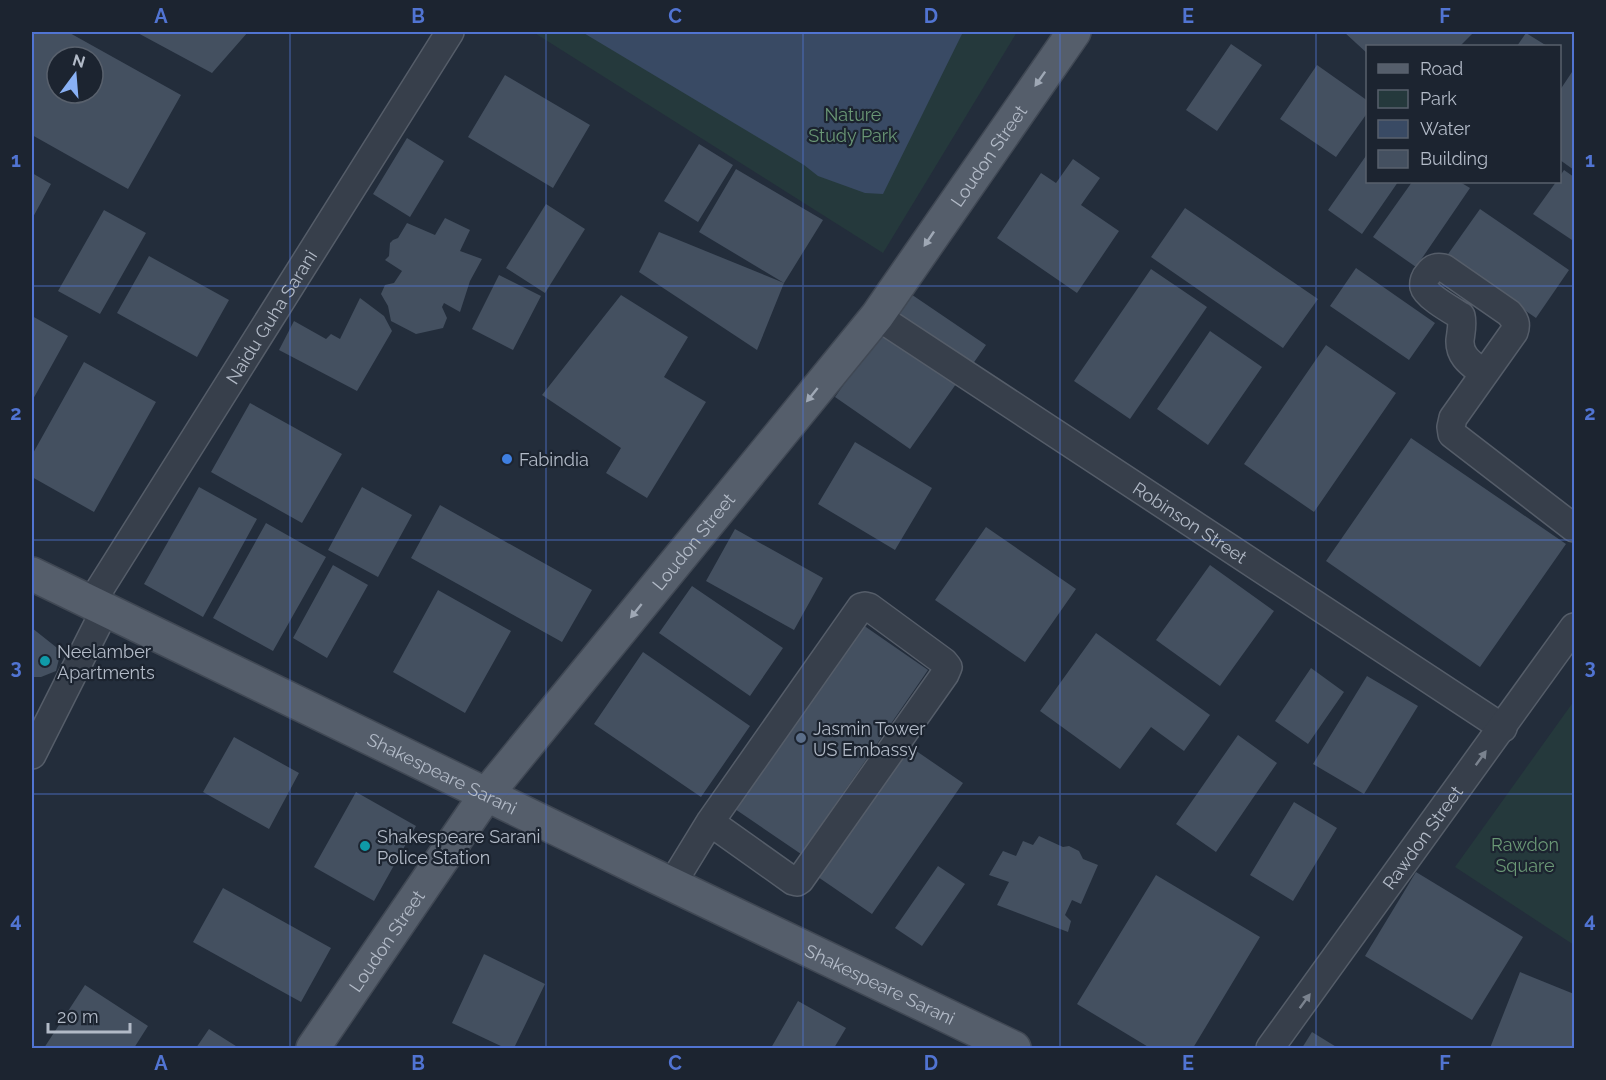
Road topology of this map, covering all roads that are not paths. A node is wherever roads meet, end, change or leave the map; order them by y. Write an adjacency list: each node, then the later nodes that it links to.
1 (450, 32): 7 (street, Naidu Guha Sarani)
2 (1074, 32): 3 (main road, Loudon Street, one-way to 3)
3 (877, 316): 9 (street, Robinson Street); 11 (main road, Loudon Street, one-way to 11)
4 (1484, 374): 5 (street)
5 (1575, 528)
6 (32, 574): 7 (main road, Shakespeare Sarani)
7 (98, 607): 10 (street, Naidu Guha Sarani); 11 (main road, Shakespeare Sarani)
8 (1575, 627): 9 (street, Rawdon Street)
9 (1503, 728): 16 (street, Rawdon Street, one-way to 9)
10 (32, 755)
11 (486, 795): 13 (main road, Shakespeare Sarani); 14 (main road, Loudon Street)
12 (710, 822): 12 (street); 13 (street)
13 (672, 884): 15 (main road, Shakespeare Sarani)
14 (313, 1048)
15 (1014, 1048)
16 (1270, 1048)

